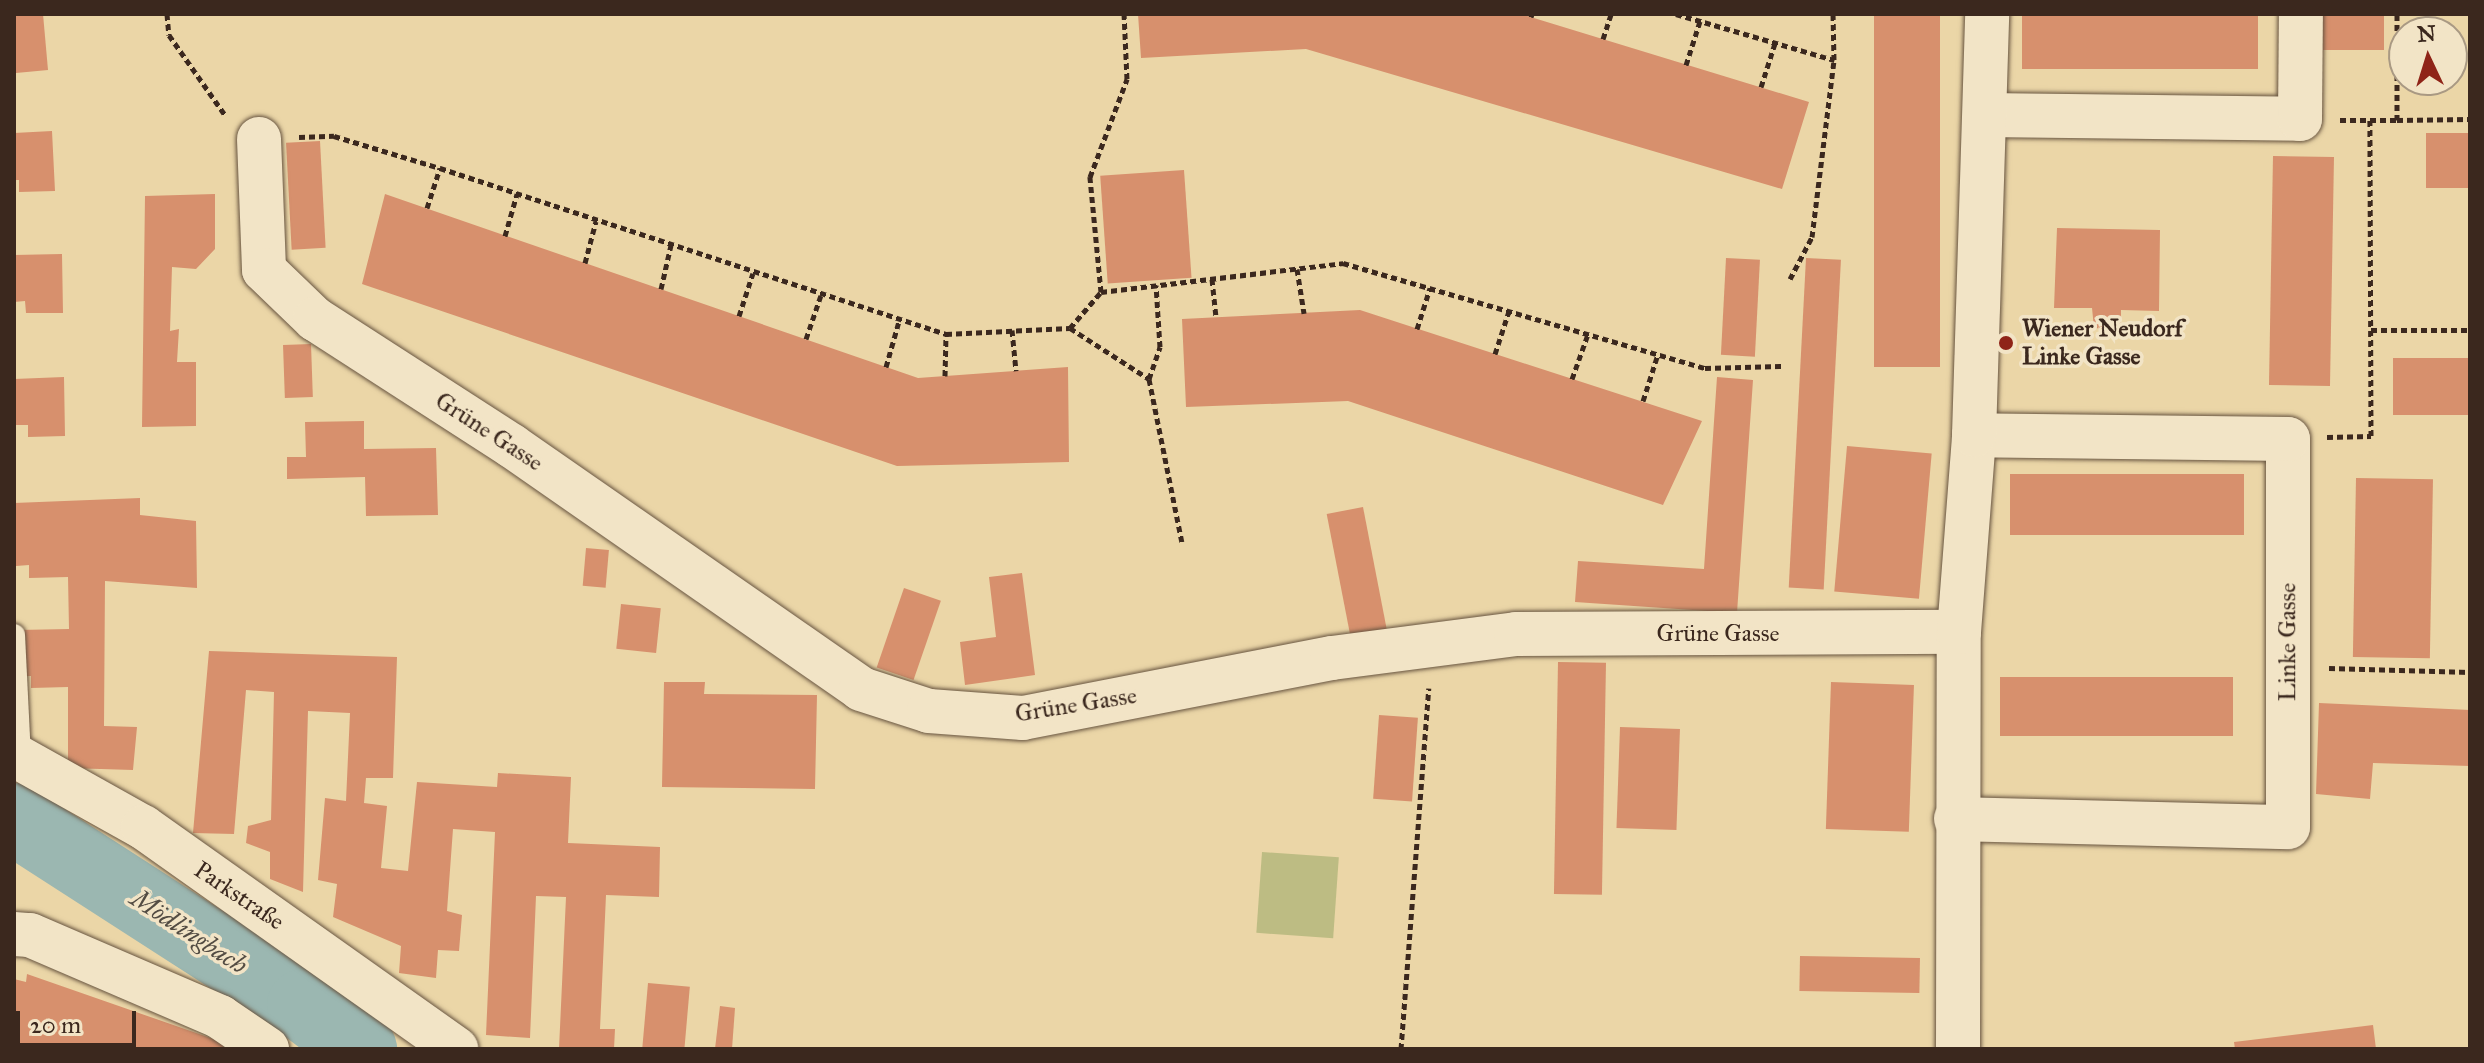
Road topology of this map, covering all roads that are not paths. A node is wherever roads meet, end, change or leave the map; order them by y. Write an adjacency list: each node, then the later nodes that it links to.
1 (1987, 14): 3 (street)
2 (2301, 14): 3 (street)
3 (1985, 115): 5 (street)
4 (259, 139): 6 (street, Grüne Gasse)
5 (1974, 435): 6 (street); 9 (street, Linke Gasse)
6 (1959, 632): 9 (street)
7 (14, 635): 8 (lane)
8 (17, 757): 12 (street, Parkstraße)
9 (1956, 819): 13 (street)
10 (14, 934): 11 (street)
11 (267, 1049)
12 (456, 1049)
13 (1958, 1049)

